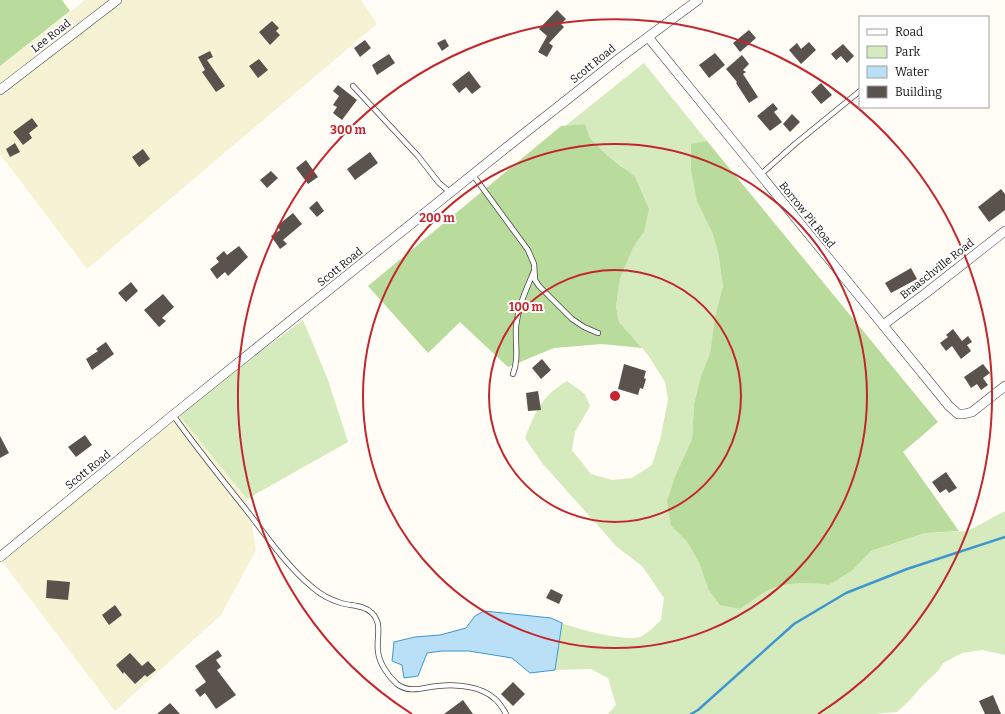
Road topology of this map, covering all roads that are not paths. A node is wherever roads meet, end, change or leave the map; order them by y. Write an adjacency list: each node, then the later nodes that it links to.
1 (117, 0): 5 (street, Lee Road)
2 (698, 0): 3 (street, Scott Road)
3 (648, 37): 7 (street, Scott Road); 8 (street, Borrow Pit Road)
4 (353, 86): 9 (lane)
5 (0, 90)
6 (859, 92): 8 (lane)
7 (473, 175): 9 (street, Scott Road); 11 (lane)
8 (760, 175): 12 (street, Borrow Pit Road)
9 (451, 193): 16 (street, Scott Road)
10 (1005, 231): 12 (street, Braaschville Road)
11 (534, 271): 13 (lane); 14 (lane)
12 (883, 325): 15 (street, Borrow Pit Road)
13 (598, 333)
14 (513, 374)
15 (1005, 386)
16 (173, 415): 17 (street, Scott Road); 18 (lane)
17 (0, 557)
18 (506, 714)

